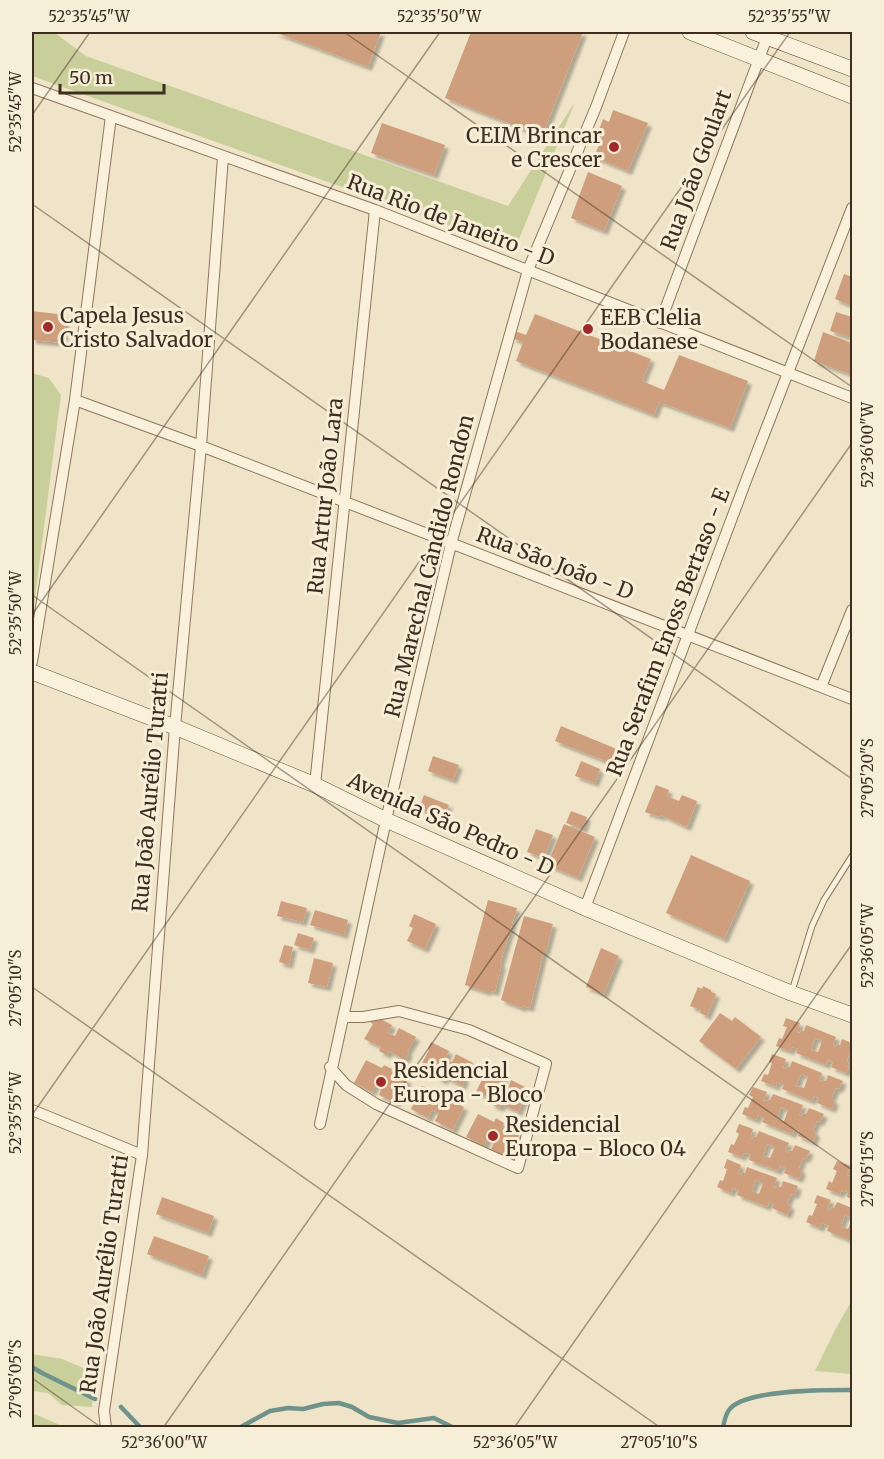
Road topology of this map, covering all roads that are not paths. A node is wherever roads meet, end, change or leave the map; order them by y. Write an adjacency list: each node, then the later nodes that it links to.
1 (624, 32): 12 (street, Rua Marechal Cândido Rondon)
2 (690, 32): 4 (street)
3 (763, 33): 4 (street, Rua João Goulart); 5 (street)
4 (759, 59): 7 (street); 13 (street, Rua João Goulart)
5 (852, 69)
6 (32, 88): 8 (street, Rua Rio de Janeiro - D)
7 (852, 96)
8 (111, 116): 9 (street, Rua Rio de Janeiro - D); 16 (street)
9 (224, 157): 11 (street, Rua Rio de Janeiro - D); 17 (street, Rua João Aurélio Turatti)
10 (852, 208): 14 (street, Rua Serafim Enoss Bertaso - E)
11 (375, 210): 12 (street, Rua Rio de Janeiro - D); 18 (street, Rua Artur João Lara)
12 (528, 270): 13 (street, Rua Rio de Janeiro - D); 19 (street, Rua Marechal Cândido Rondon)
13 (660, 323): 14 (street, Rua Rio de Janeiro - D)
14 (789, 372): 15 (street, Rua Rio de Janeiro - D); 21 (street, Rua Serafim Enoss Bertaso - E)
15 (852, 398)
16 (75, 400): 17 (street, Rua São João - D); 22 (street)
17 (201, 446): 18 (street, Rua São João - D); 26 (street, Rua João Aurélio Turatti)
18 (344, 503): 19 (street, Rua São João - D); 27 (street, Rua Artur João Lara)
19 (451, 544): 21 (street, Rua São João - D); 28 (street, Rua Marechal Cândido Rondon)
20 (852, 610): 24 (street)
21 (688, 635): 24 (street, Rua São João - D); 30 (street, Rua Serafim Enoss Bertaso - E)
22 (32, 662)
23 (32, 672): 26 (street, Avenida São Pedro - D)
24 (821, 687): 25 (street, Rua São João - D)
25 (852, 699)
26 (175, 727): 27 (street, Avenida São Pedro - D); 37 (street, Rua João Aurélio Turatti)
27 (315, 785): 28 (street, Avenida São Pedro - D)
28 (386, 820): 30 (street, Avenida São Pedro - D); 33 (street, Rua Marechal Cândido Rondon)
29 (852, 856): 31 (lane)
30 (585, 908): 31 (street, Avenida São Pedro - D)
31 (791, 993): 32 (street, Avenida São Pedro - D)
32 (852, 1014)
33 (344, 1017): 34 (street, Rua Marechal Cândido Rondon); 34 (street)
34 (330, 1067): 36 (street, Rua Marechal Cândido Rondon)
35 (32, 1110): 37 (street)
36 (320, 1124)
37 (142, 1155): 38 (street, Rua João Aurélio Turatti)
38 (106, 1428)

